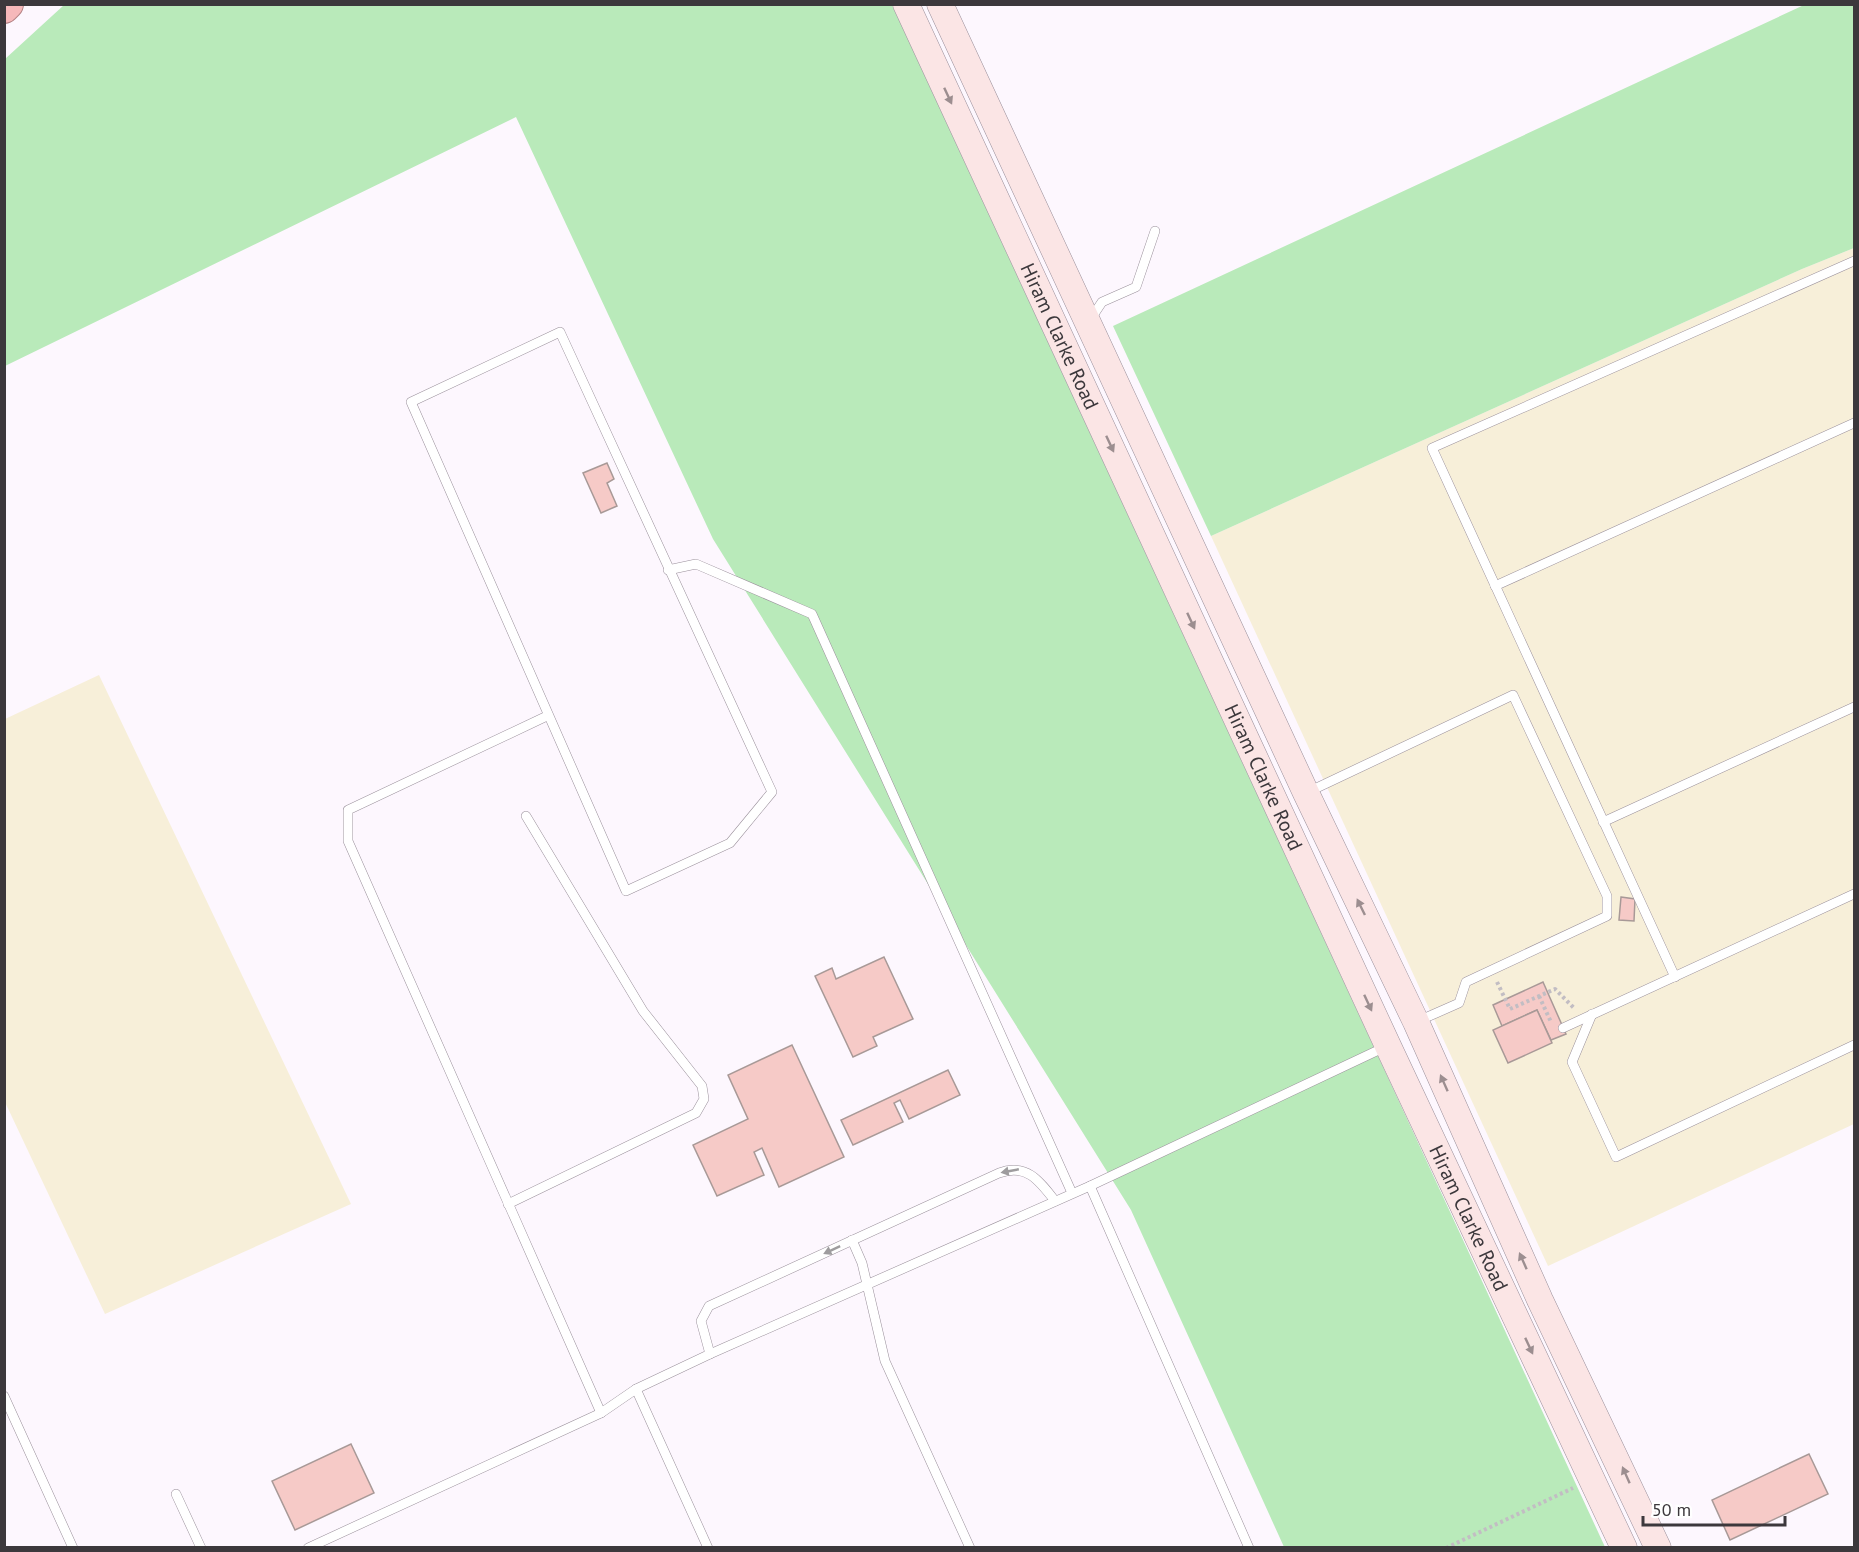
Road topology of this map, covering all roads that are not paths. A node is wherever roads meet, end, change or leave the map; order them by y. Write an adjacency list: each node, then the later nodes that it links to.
1 (906, 4): 4 (main road, Hiram Clarke Road)
2 (940, 4): 3 (main road, Hiram Clarke Road)
3 (964, 55): 4 (main road); 7 (main road, Hiram Clarke Road)
4 (935, 68): 8 (main road, Hiram Clarke Road, one-way to 8)
5 (1155, 231): 7 (lane)
6 (1854, 261): 13 (lane)
7 (1088, 322): 8 (main road); 10 (main road, Hiram Clarke Road)
8 (1059, 335): 12 (main road, Hiram Clarke Road, one-way to 12)
9 (1854, 423): 13 (lane)
10 (1199, 559): 12 (main road); 16 (main road, Hiram Clarke Road)
11 (668, 570): 15 (lane); 15 (lane); 28 (lane)
12 (1169, 573): 17 (main road, Hiram Clarke Road, one-way to 17)
13 (1495, 586): 19 (lane)
14 (1854, 707): 19 (lane)
15 (547, 716): 30 (lane)
16 (1306, 793): 17 (main road); 23 (main road, Hiram Clarke Road, one-way to 16); 23 (lane)
17 (1278, 810): 26 (main road, Hiram Clarke Road, one-way to 26)
18 (526, 816): 30 (lane)
19 (1603, 822): 21 (lane)
20 (1854, 894): 21 (lane)
21 (1675, 977): 22 (lane)
22 (1588, 1016): 24 (lane); 25 (lane)
23 (1416, 1022): 26 (main road); 33 (main road, Hiram Clarke Road, one-way to 23)
24 (1563, 1028)
25 (1854, 1045)
26 (1388, 1046): 27 (lane); 34 (main road, Hiram Clarke Road)
27 (1090, 1186): 28 (lane); 45 (lane)
28 (1072, 1193): 29 (lane)
29 (1054, 1201): 31 (lane, one-way to 31); 32 (lane)
30 (508, 1203): 38 (lane)
31 (852, 1240): 32 (lane); 35 (lane, one-way to 35)
32 (865, 1285): 35 (lane); 44 (lane)
33 (1540, 1300): 34 (main road); 47 (main road, Hiram Clarke Road, one-way to 33)
34 (1514, 1313): 46 (main road, Hiram Clarke Road, one-way to 46)
35 (710, 1354): 36 (lane)
36 (636, 1389): 38 (lane); 43 (lane)
37 (4, 1396): 40 (lane)
38 (601, 1413): 42 (lane)
39 (176, 1494): 41 (lane)
40 (73, 1548)
41 (201, 1548)
42 (308, 1548)
43 (708, 1548)
44 (970, 1548)
45 (1249, 1548)
46 (1624, 1548)
47 (1658, 1548)

